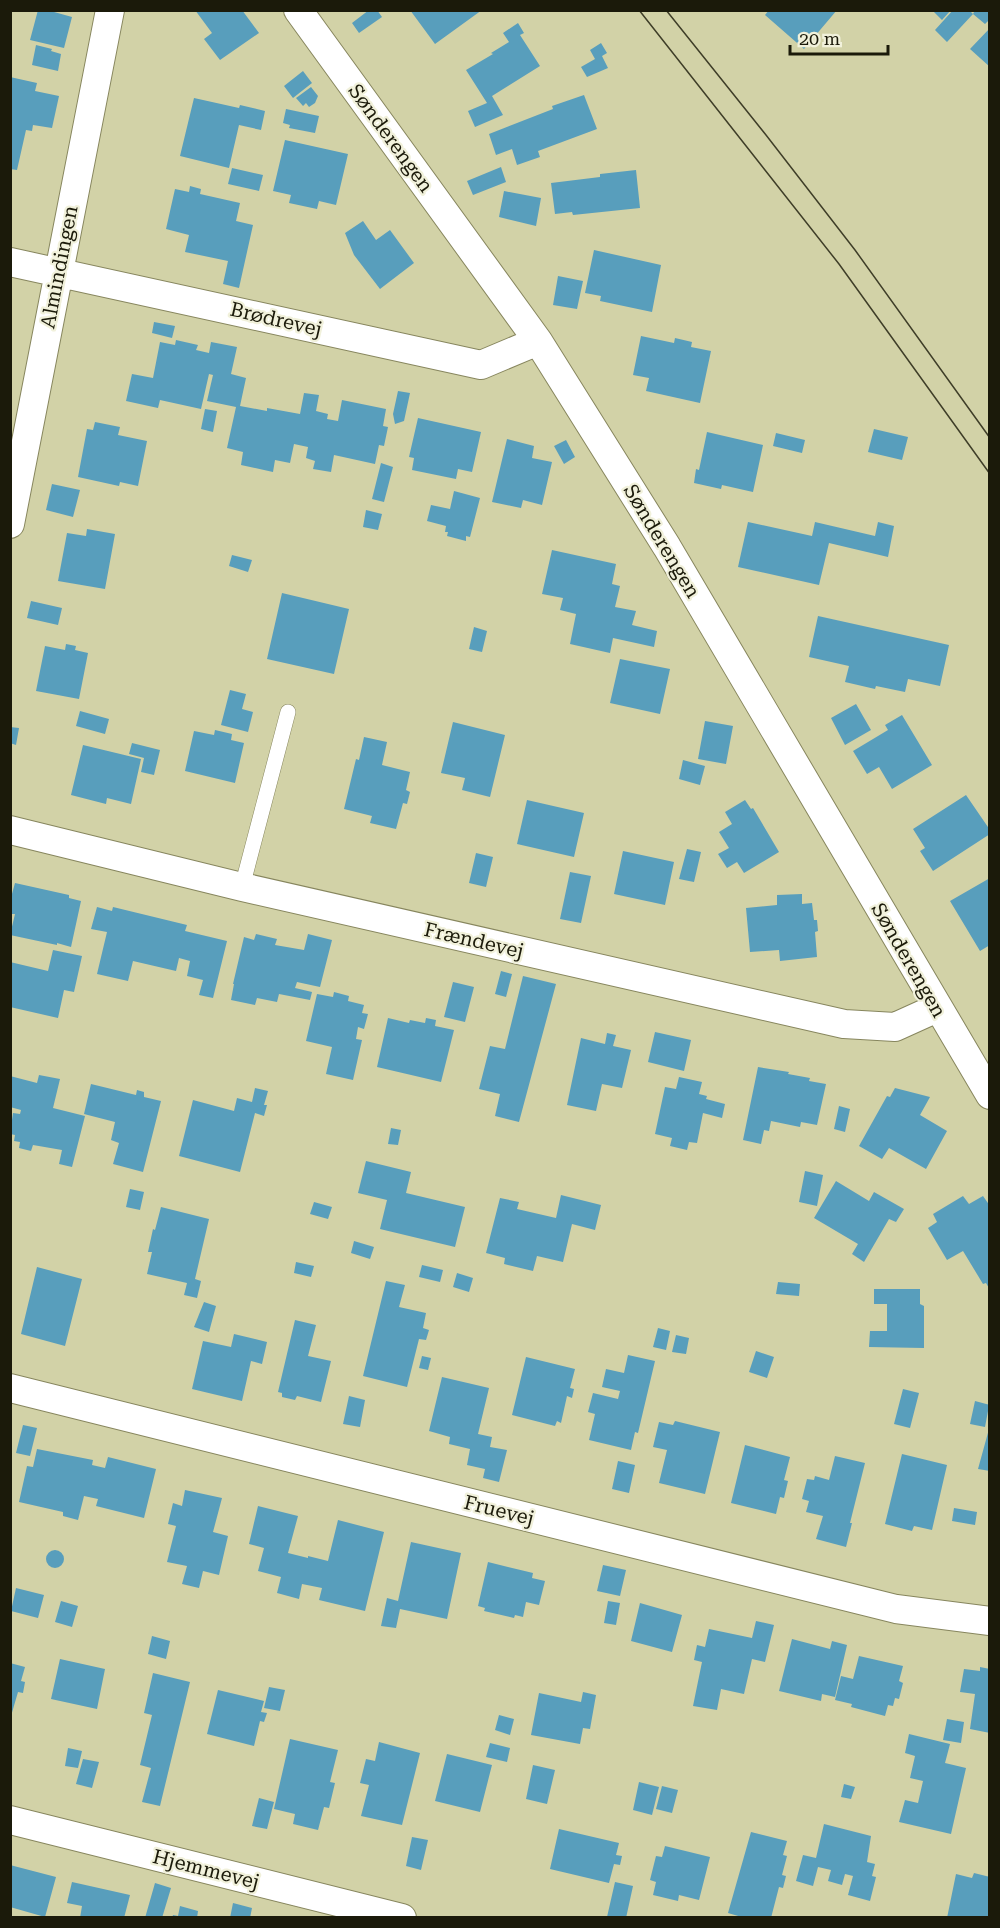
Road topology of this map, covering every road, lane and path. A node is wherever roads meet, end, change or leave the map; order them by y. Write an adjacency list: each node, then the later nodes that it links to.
1 (110, 10): 4 (street, Almindingen)
2 (298, 10): 5 (street, Sønderengen)
3 (10, 262): 4 (street, Brødrevej)
4 (58, 271): 5 (street, Brødrevej); 6 (street, Almindingen)
5 (538, 341): 10 (street, Sønderengen)
6 (10, 524)
7 (288, 712): 9 (lane)
8 (10, 830): 9 (street, Frændevej)
9 (242, 887): 10 (street, Frændevej)
10 (937, 1008): 11 (street, Sønderengen)
11 (990, 1095)
12 (10, 1388): 13 (street, Fruevej)
13 (990, 1622)
14 (10, 1820): 15 (street, Hjemmevej)
15 (402, 1917)

